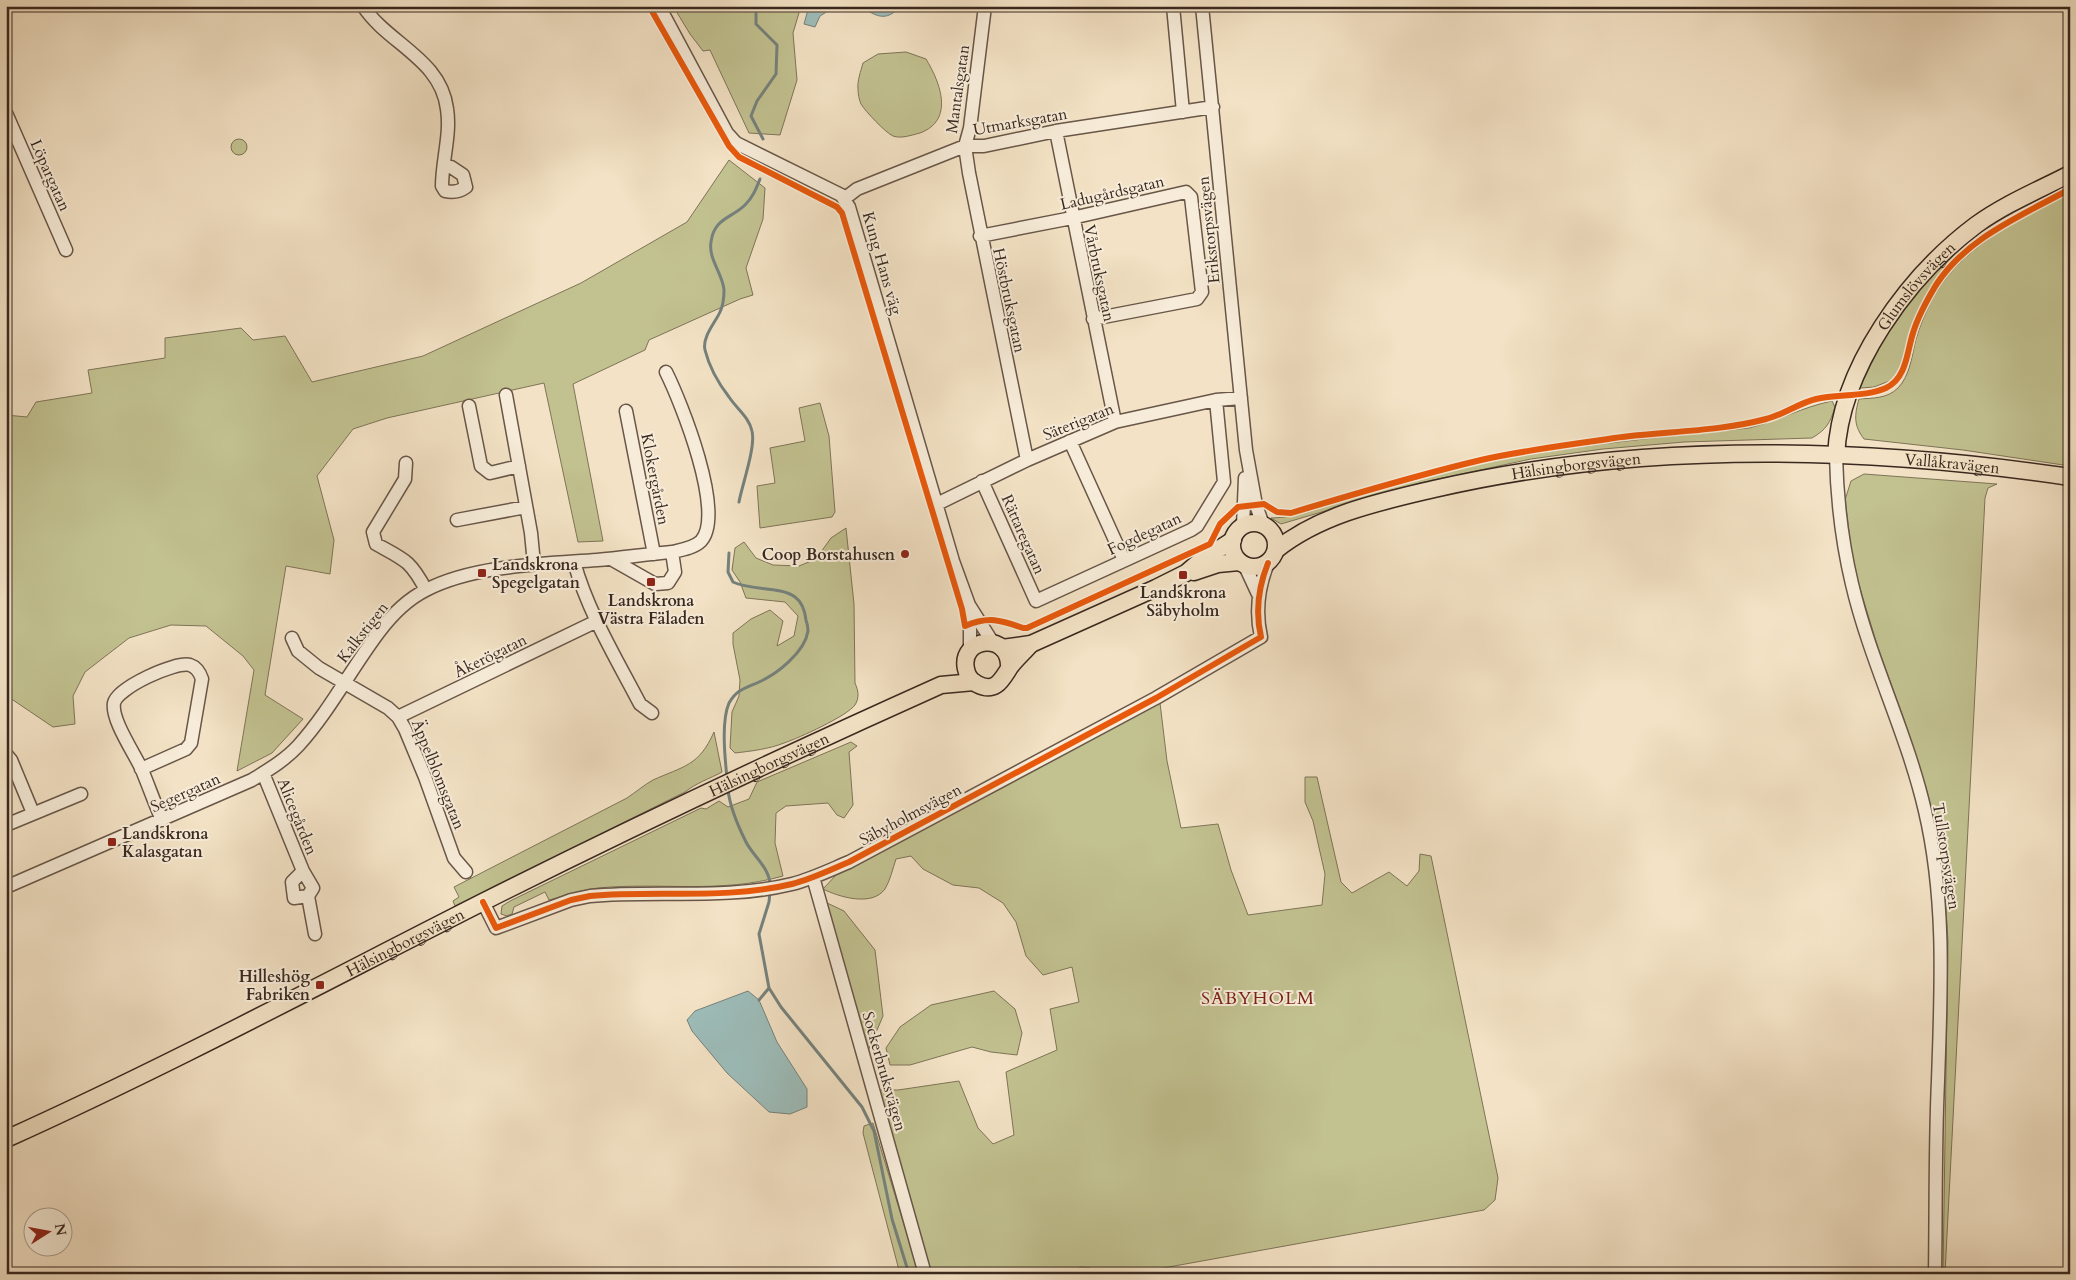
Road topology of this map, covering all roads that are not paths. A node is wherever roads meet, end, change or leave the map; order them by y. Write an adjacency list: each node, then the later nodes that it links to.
1 (363, 6): 11 (street)
2 (659, 6): 13 (street, Kung Hans väg)
3 (985, 6): 10 (street, Mantalsgatan)
4 (1173, 6): 7 (street)
5 (1202, 6): 6 (street, Erikstorpsvägen)
6 (1213, 107): 7 (street, Utmarksgatan); 20 (street, Erikstorpsvägen)
7 (1183, 112): 9 (street, Utmarksgatan)
8 (6, 113): 16 (street, Löpargatan)
9 (1056, 131): 10 (street, Utmarksgatan); 14 (street, Vårbruksgatan)
10 (966, 146): 13 (street, Utmarksgatan); 15 (street, Höstbruksgatan)
11 (445, 167)
12 (2070, 174): 27 (main road, Glumslövsvägen)
13 (844, 199): 33 (street, Kung Hans väg)
14 (1072, 218): 15 (street, Ladugårdsgatan); 17 (street, Vårbruksgatan); 17 (street, Ladugårdsgatan)
15 (980, 236): 28 (street, Höstbruksgatan)
16 (66, 250)
17 (1093, 319): 24 (street, Vårbruksgatan)
18 (666, 372): 40 (street, Kalkstigen)
19 (506, 395): 30 (street)
20 (1241, 398): 21 (street, Säterigatan); 26 (street, Erikstorpsvägen)
21 (1216, 400): 24 (street, Säterigatan); 44 (street, Fogdegatan)
22 (468, 406): 30 (street)
23 (626, 411): 41 (street, Klokergården)
24 (1115, 422): 25 (street, Säterigatan)
25 (1070, 441): 28 (street, Säterigatan); 44 (street)
26 (1246, 450): 37 (street, Erikstorpsvägen); 38 (street, Erikstorpsvägen)
27 (1836, 456): 31 (main road, Vallåkravägen); 36 (main road, Hälsingborgsvägen); 78 (street, Tullstorpsvägen)
28 (1026, 460): 32 (street, Säterigatan)
29 (406, 463): 49 (street)
30 (519, 466): 34 (street)
31 (2070, 477)
32 (982, 481): 33 (street, Säterigatan); 51 (street, Rättaregatan)
33 (936, 504): 52 (street, Kung Hans väg)
34 (526, 507): 35 (street); 46 (street)
35 (457, 520)
36 (1322, 521): 38 (main road, Hälsingborgsvägen); 42 (main road, Hälsingborgsvägen)
37 (1243, 526): 38 (main road); 39 (main road)
38 (1267, 527): 42 (main road)
39 (1232, 540): 47 (main road); 48 (main road)
40 (672, 552): 41 (street, Kalkstigen); 43 (street)
41 (654, 554): 43 (street, Kalkstigen)
42 (1272, 557): 47 (main road); 50 (street, Säbyholmsvägen)
43 (611, 559): 45 (street, Kalkstigen)
44 (1124, 560): 51 (street, Fogdegatan)
45 (574, 562): 46 (street, Kalkstigen); 53 (street)
46 (534, 564): 49 (street, Kalkstigen)
47 (1242, 564): 48 (main road); 50 (street, Säbyholmsvägen)
48 (1186, 573): 55 (main road)
49 (426, 590): 60 (street, Kalkstigen)
50 (1258, 594): 72 (street, Säbyholmsvägen)
51 (1036, 601)
52 (969, 605): 56 (street, Kung Hans väg); 57 (street, Kung Hans väg)
53 (597, 621): 62 (street); 63 (street, Åkerögatan)
54 (292, 638): 60 (street, Äppelblomsgatan)
55 (1031, 644): 56 (main road); 58 (main road)
56 (997, 645): 57 (main road); 58 (main road)
57 (968, 657): 59 (main road); 61 (main road, Hälsingborgsvägen)
58 (1009, 668): 59 (main road)
59 (974, 682): 61 (main road, Hälsingborgsvägen)
60 (344, 684): 63 (street, Äppelblomsgatan); 66 (street, Segergatan)
61 (941, 685): 74 (main road, Hälsingborgsvägen)
62 (652, 714)
63 (398, 717): 71 (street, Äppelblomsgatan)
64 (6, 754): 68 (street)
65 (141, 769): 65 (street); 69 (street)
66 (263, 773): 69 (street, Segergatan); 75 (street, Alicegården)
67 (81, 794): 68 (street)
68 (33, 813): 70 (street)
69 (162, 820): 73 (street, Segergatan)
70 (6, 825)
71 (466, 872)
72 (813, 877): 74 (street, Säbyholmsvägen); 77 (street, Sockerbruksvägen)
73 (6, 887)
74 (484, 902): 76 (main road, Hälsingborgsvägen)
75 (315, 934)
76 (6, 1139)
77 (925, 1274)
78 (1935, 1274)

